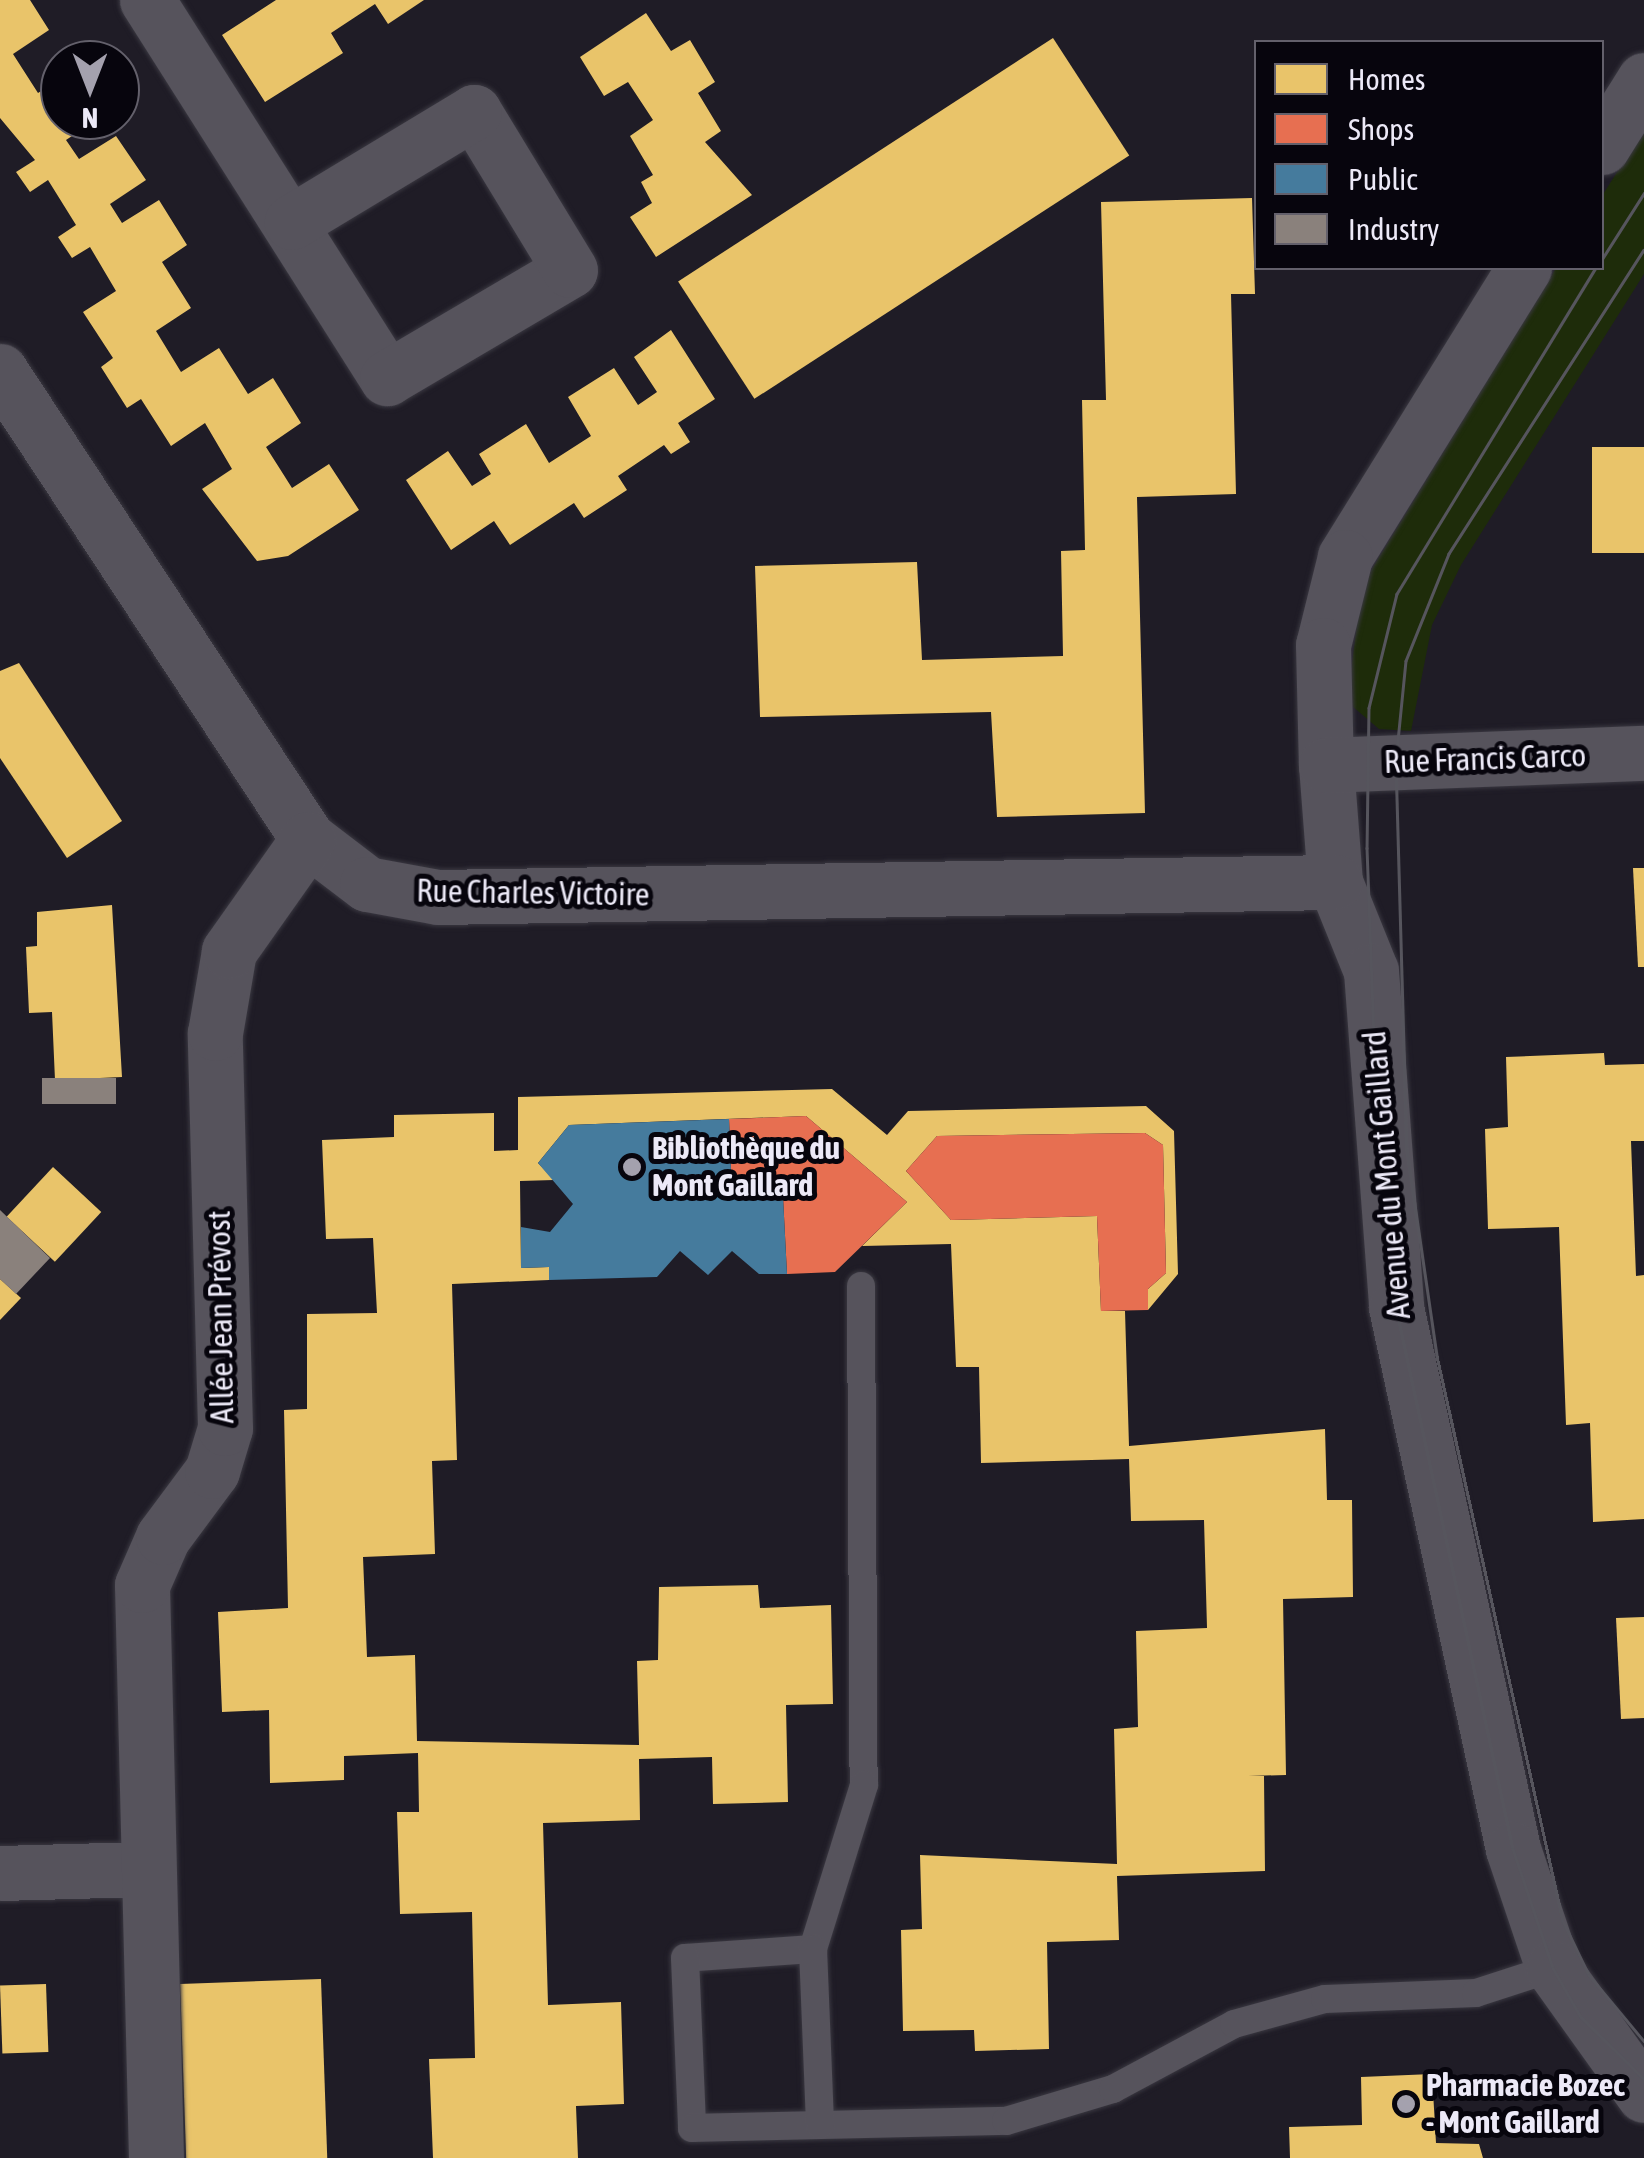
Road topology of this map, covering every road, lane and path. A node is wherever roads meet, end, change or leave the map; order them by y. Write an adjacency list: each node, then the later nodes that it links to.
1 (147, 0): 4 (street)
2 (1644, 80): 3 (street)
3 (1604, 144)
4 (292, 222): 4 (street)
5 (1523, 270): 8 (street, Avenue du Mont Gaillard)
6 (0, 371): 9 (street, Rue Charles Victoire)
7 (1644, 753): 8 (street, Rue Francis Carco)
8 (1326, 765): 10 (street, Avenue du Mont Gaillard)
9 (308, 840): 10 (street, Rue Charles Victoire); 12 (street, Allée Jean Prévost)
10 (1334, 882): 15 (street, Avenue du Mont Gaillard)
11 (861, 1286): 14 (lane)
12 (146, 1869): 13 (street); 18 (street, Allée Jean Prévost)
13 (0, 1873)
14 (813, 1949): 17 (lane); 17 (lane)
15 (1552, 1968): 16 (street, Avenue du Mont Gaillard); 17 (lane)
16 (1644, 2095)
17 (820, 2125)
18 (156, 2158)

